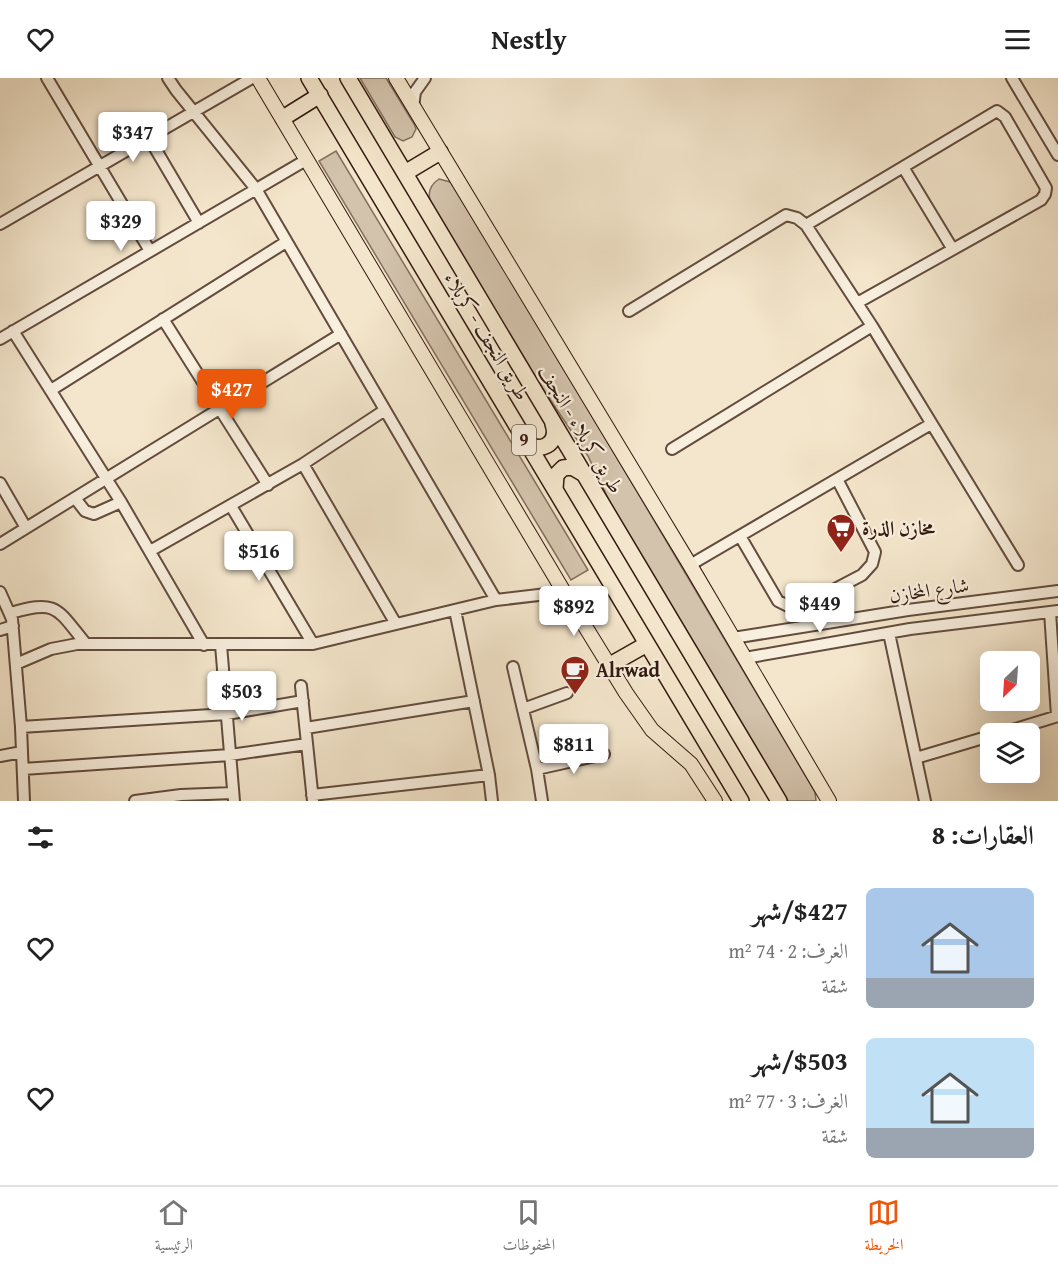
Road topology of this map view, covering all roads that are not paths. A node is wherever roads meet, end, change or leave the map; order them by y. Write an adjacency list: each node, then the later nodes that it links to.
1 (47, 78): 18 (street)
2 (168, 78): 12 (street)
3 (252, 78): 12 (street)
4 (258, 78): 13 (main road)
5 (309, 78): 10 (highway, طريق النجف - كربلاء / 9)
6 (348, 78): 20 (highway, طريق كربلاء - النجف / 9)
7 (396, 78): 11 (main road)
8 (425, 78): 11 (street)
9 (1012, 78): 16 (street)
10 (320, 95): 13 (highway); 40 (highway, طريق النجف - كربلاء / 9)
11 (413, 107): 15 (main road)
12 (194, 112): 14 (street); 21 (street)
13 (283, 118): 17 (main road)
14 (149, 138): 18 (street); 22 (street)
15 (440, 152): 20 (highway); 56 (main road)
16 (1058, 156)
17 (306, 160): 21 (street); 60 (main road)
18 (100, 166): 23 (street); 27 (street)
19 (903, 167): 24 (street); 26 (street); 26 (street)
20 (405, 173): 38 (highway, طريق كربلاء - النجف / 9)
21 (256, 189): 22 (street); 25 (street)
22 (200, 222): 27 (street)
23 (0, 224)
24 (806, 225): 28 (street); 29 (street)
25 (286, 242): 30 (street); 33 (street)
26 (952, 248): 28 (street)
27 (150, 251): 32 (street)
28 (857, 303): 31 (street)
29 (629, 311)
30 (164, 319): 35 (street); 36 (street)
31 (872, 326): 39 (street); 41 (street)
32 (13, 331): 34 (street); 35 (street)
33 (341, 334): 36 (street); 37 (street)
34 (0, 339)
35 (51, 390): 44 (street)
36 (221, 410): 44 (street); 47 (street)
37 (385, 410): 42 (street); 61 (street)
38 (553, 424): 40 (highway); 43 (highway, طريق كربلاء - النجف / 9)
39 (931, 424): 45 (street); 57 (street)
40 (525, 440): 48 (highway, طريق النجف - كربلاء / 9)
41 (672, 449)
42 (303, 464): 47 (street); 66 (street)
43 (584, 474): 48 (highway); 111 (highway, طريق كربلاء - النجف / 9)
44 (106, 478): 49 (street); 50 (street)
45 (837, 479): 53 (street); 53 (street)
46 (0, 483): 52 (street)
47 (268, 485): 51 (street)
48 (555, 489): 77 (highway, طريق النجف - كربلاء / 9)
49 (75, 498): 50 (street); 52 (street)
50 (121, 502): 55 (street)
51 (231, 506): 55 (street); 74 (street)
52 (26, 528): 54 (street)
53 (740, 536): 56 (street)
54 (0, 544)
55 (150, 551): 75 (street)
56 (690, 565): 71 (main road)
57 (1018, 565)
58 (1058, 591): 65 (street, شارع المخازن)
59 (0, 592): 64 (street)
60 (564, 592): 61 (street); 81 (main road)
61 (496, 600): 62 (street)
62 (455, 610): 66 (street); 86 (street)
63 (1054, 611): 70 (street, شارع المخازن); 89 (street)
64 (10, 613): 68 (street); 73 (street)
65 (837, 622): 67 (street, شارع المخازن); 72 (street)
66 (396, 624): 74 (street)
67 (816, 625): 71 (street, شارع المخازن); 78 (street)
68 (13, 626): 69 (street); 80 (street)
69 (0, 630)
70 (889, 633): 72 (street, شارع المخازن); 99 (street)
71 (734, 638): 79 (main road)
72 (840, 641): 78 (street, شارع المخازن)
73 (86, 644): 75 (street); 80 (street)
74 (313, 644): 76 (street)
75 (204, 645): 76 (street)
76 (221, 645): 88 (street)
77 (647, 645): 81 (highway); 110 (highway, طريق النجف - كربلاء / 9)
78 (819, 645): 79 (street, شارع المخازن)
79 (745, 658): 112 (main road)
80 (16, 664): 91 (street)
81 (610, 665): 109 (main road)
82 (513, 667): 87 (street)
83 (301, 686): 85 (street)
84 (567, 693): 87 (street)
85 (303, 701): 88 (street); 92 (street)
86 (474, 701): 92 (street); 102 (street)
87 (523, 710): 101 (street)
88 (227, 714): 91 (street); 97 (street)
89 (1058, 716): 90 (street)
90 (1035, 723)
91 (21, 727): 95 (street)
92 (306, 728): 94 (street)
93 (980, 739): 99 (street)
94 (307, 744): 97 (street); 104 (street)
95 (22, 753): 98 (street); 100 (street)
96 (604, 754): 101 (street)
97 (230, 755): 100 (street); 103 (street)
98 (0, 756)
99 (916, 758): 113 (street)
100 (23, 769): 105 (street)
101 (537, 769): 108 (street)
102 (489, 776): 104 (street); 107 (street)
103 (233, 797): 106 (street)
104 (313, 798)
105 (24, 801)
106 (135, 801)
107 (492, 801)
108 (542, 801)
109 (715, 801)
110 (741, 801)
111 (778, 801)
112 (829, 801)
113 (926, 801)

